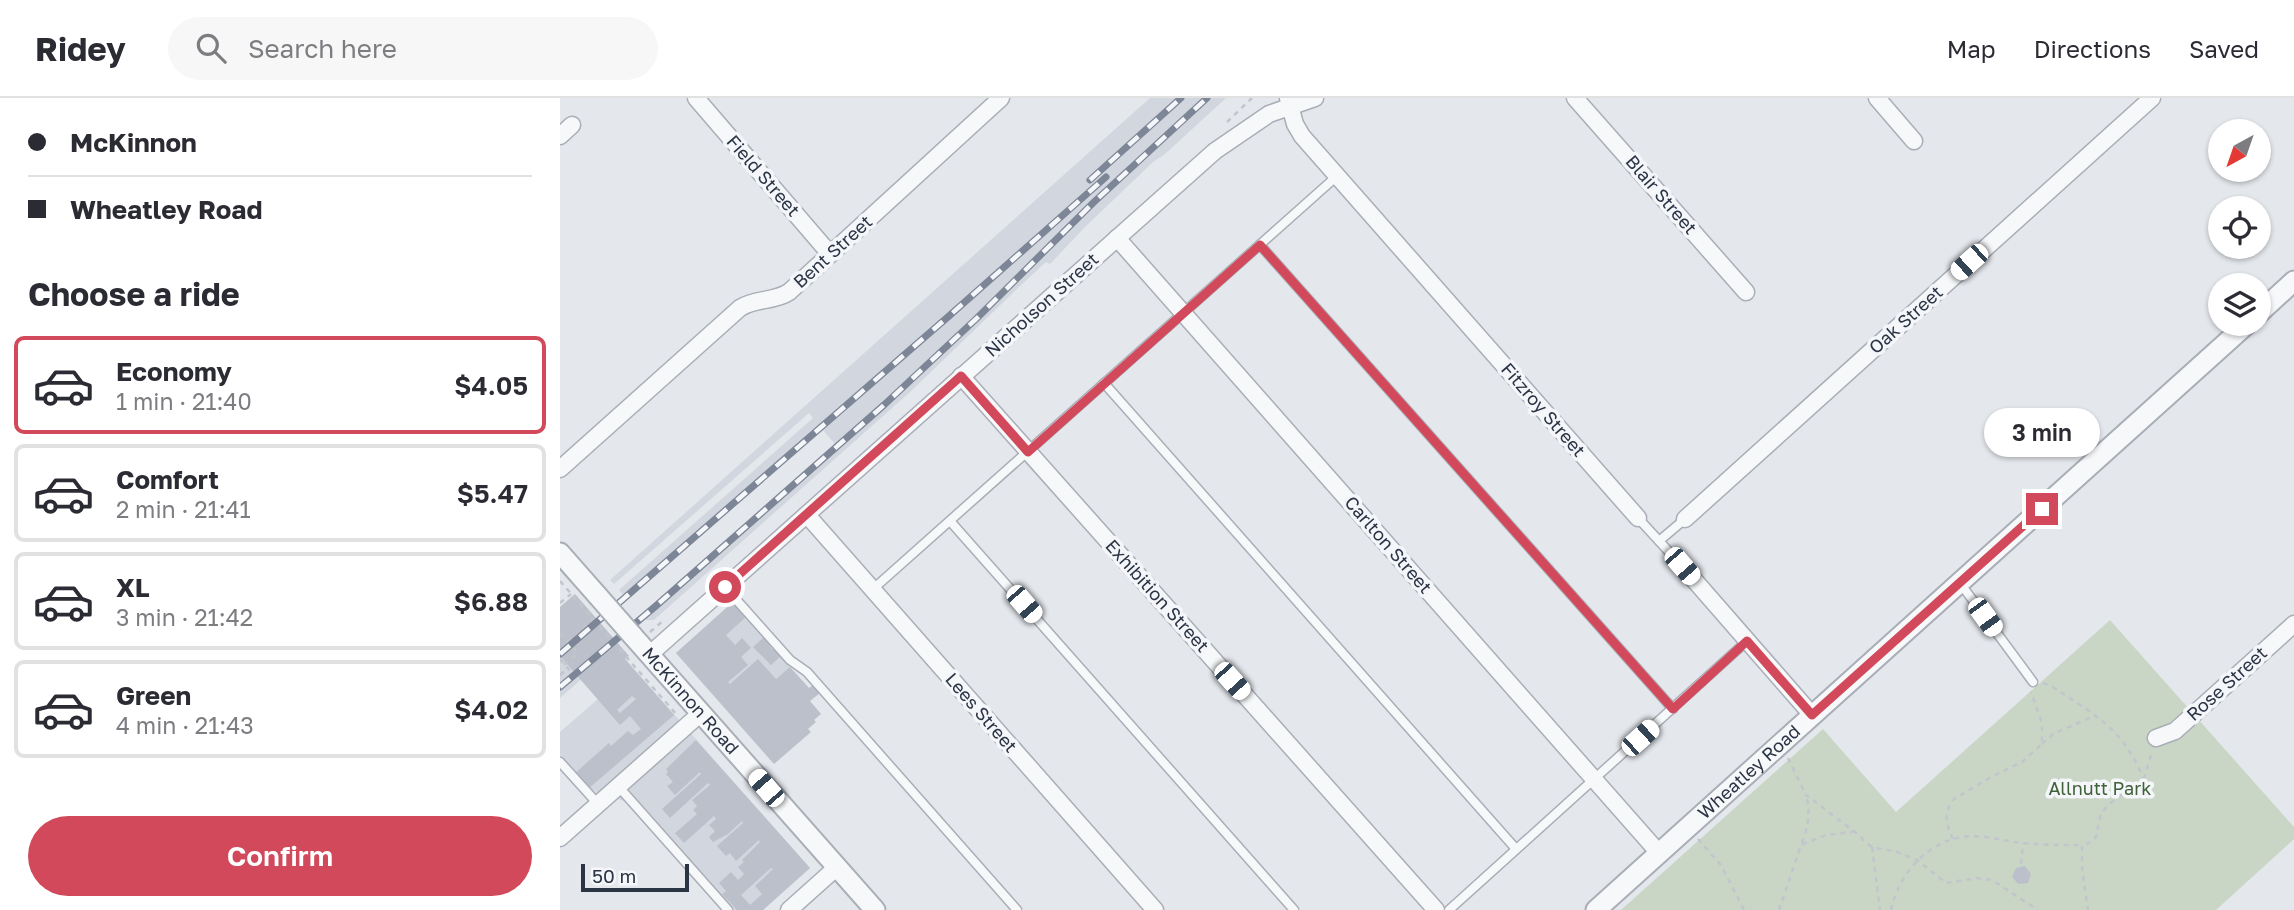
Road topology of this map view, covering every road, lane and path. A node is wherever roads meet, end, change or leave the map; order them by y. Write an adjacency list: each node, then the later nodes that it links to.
1 (1001, 98): 12 (street, Bent Street)
2 (1315, 98): 7 (street, Nicholson Street)
3 (1575, 98): 14 (street, Blair Street)
4 (1877, 98): 8 (street)
5 (2152, 98): 24 (street, Oak Street)
6 (703, 101): 12 (street, Field Street)
7 (1288, 101): 9 (street, Fitzroy Street); 10 (street, Nicholson Street)
8 (1914, 141)
9 (1337, 176): 11 (lane); 23 (street, Fitzroy Street)
10 (1117, 238): 16 (street, Carlton Street); 18 (street, Nicholson Street)
11 (1260, 245): 16 (lane); 47 (lane)
12 (831, 254): 21 (street, Bent Street)
13 (2294, 281): 15 (street)
14 (1746, 292)
15 (2271, 302)
16 (1183, 313): 19 (lane); 56 (street, Carlton Street)
17 (2234, 336): 30 (street, Wheatley Road)
18 (961, 376): 20 (street, Exhibition Street); 22 (street, Nicholson Street)
19 (1104, 383): 20 (lane); 69 (lane)
20 (1028, 452): 25 (lane); 80 (street, Exhibition Street)
21 (560, 469)
22 (807, 515): 31 (street, Nicholson Street); 32 (street, Lees Street)
23 (1638, 518): 26 (lane, Fitzroy Street)
24 (1685, 519): 26 (lane, Oak Street)
25 (950, 521): 32 (lane); 79 (lane)
26 (1659, 541): 28 (lane, Fitzroy Street)
27 (560, 553): 40 (street, McKinnon Road, bridge)
28 (1682, 566): 38 (street, Fitzroy Street)
29 (560, 581): 33 (path)
30 (1960, 583): 46 (lane); 50 (street, Wheatley Road)
31 (725, 587): 40 (street, Nicholson Street); 77 (lane)
32 (872, 590): 78 (street, Lees Street)
33 (571, 594): 34 (path); 35 (path)
34 (560, 603)
35 (593, 619): 39 (path); 49 (path)
36 (2294, 624): 52 (street, Rose Street)
37 (560, 634): 39 (path)
38 (1747, 641): 47 (lane); 50 (street, Fitzroy Street)
39 (568, 642): 42 (path)
40 (649, 654): 48 (street, McKinnon Road)
41 (560, 659): 43 (path)
42 (560, 668)
43 (568, 668): 44 (path); 45 (path)
44 (572, 673)
45 (560, 675)
46 (2033, 682): 51 (path); 54 (path)
47 (1673, 709): 56 (lane)
48 (701, 713): 58 (street); 73 (street, McKinnon Road)
49 (678, 715)
50 (1812, 715): 53 (street, Wheatley Road)
51 (2096, 715): 54 (path); 57 (path)
52 (2156, 738): 57 (path)
53 (1781, 744): 59 (path); 70 (street, Wheatley Road)
54 (2042, 744): 64 (path)
55 (560, 762): 60 (lane)
56 (1594, 779): 69 (lane); 70 (street, Carlton Street)
57 (2144, 780): 67 (path)
58 (618, 786): 60 (street); 74 (lane)
59 (1806, 795): 61 (path); 66 (path)
60 (598, 804): 62 (street)
61 (1854, 832): 66 (path); 68 (path)
62 (560, 838)
63 (1698, 839): 83 (path)
64 (1953, 839): 65 (path); 71 (path)
65 (2023, 843): 67 (path); 72 (path)
66 (1801, 845): 84 (path)
67 (2082, 845): 88 (path)
68 (1872, 847): 71 (path); 85 (path)
69 (1517, 849): 81 (lane)
70 (1659, 852): 82 (street, Wheatley Road)
71 (1917, 860): 86 (path); 87 (path)
72 (2021, 864)
73 (837, 867): 75 (street); 76 (street, McKinnon Road)
74 (728, 910)
75 (789, 910)
76 (875, 910)
77 (1017, 910)
78 (1155, 910)
79 (1294, 910)
80 (1436, 910)
81 (1450, 910)
82 (1596, 910)
83 (1745, 910)
84 (1779, 910)
85 (1880, 910)
86 (1891, 910)
87 (2038, 910)
88 (2088, 910)

